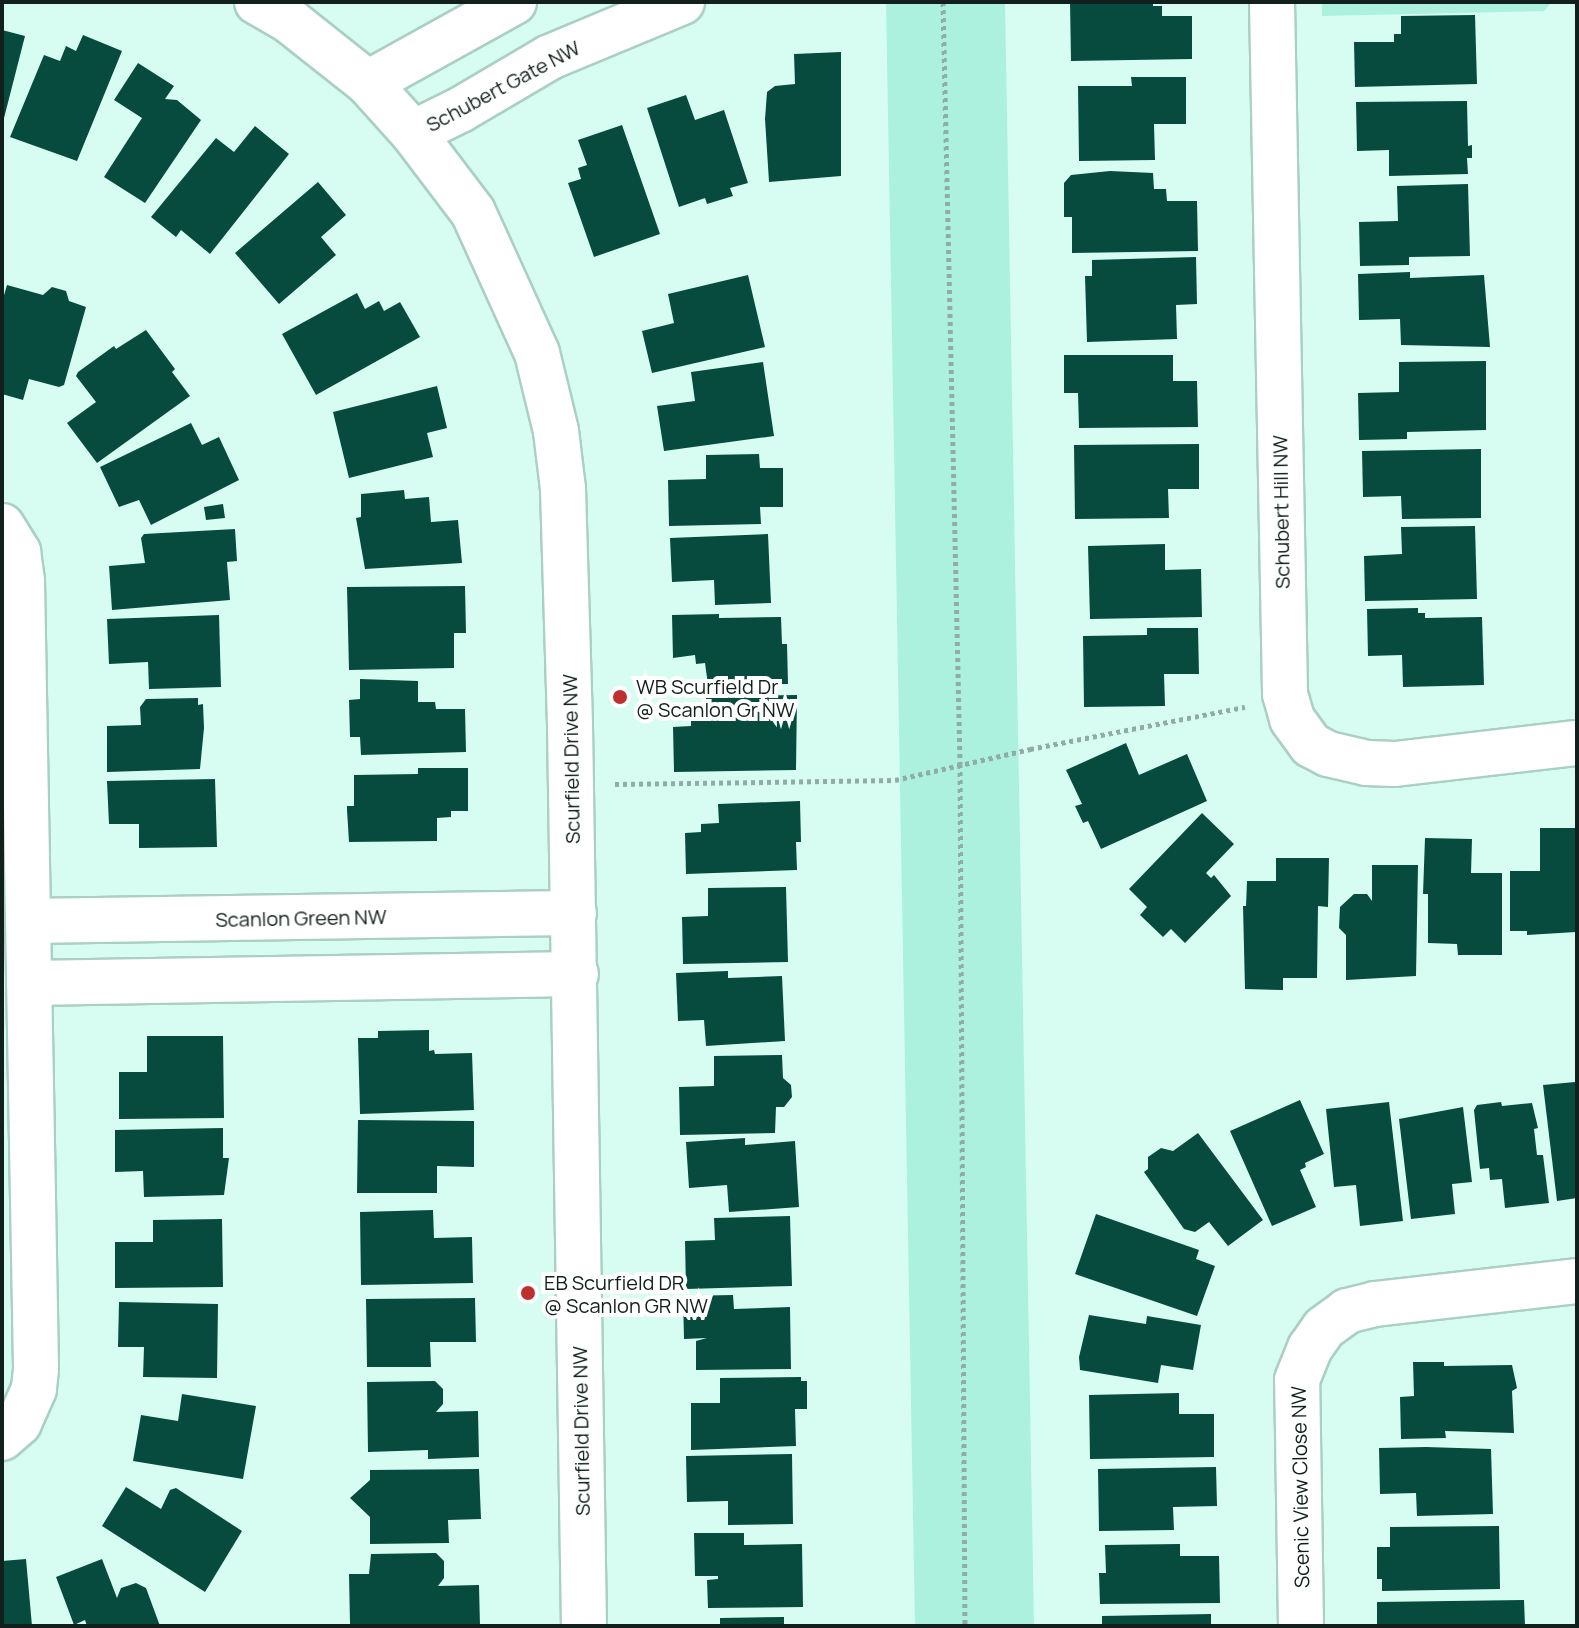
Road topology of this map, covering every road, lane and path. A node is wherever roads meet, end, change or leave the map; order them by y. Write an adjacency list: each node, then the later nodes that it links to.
1 (257, 2): 6 (street, Scurfield Drive NW)
2 (514, 2): 6 (street)
3 (682, 2): 7 (street, Schubert Gate NW)
4 (943, 2): 11 (path)
5 (1272, 2): 9 (street, Schubert Hill NW)
6 (368, 83): 7 (street, Scurfield Drive NW)
7 (413, 133): 13 (street, Scurfield Drive NW)
8 (2, 526): 14 (street)
9 (1286, 705): 10 (street); 11 (path)
10 (1577, 743)
11 (960, 764): 12 (path); 20 (path)
12 (615, 784)
13 (574, 913): 14 (street, Scanlon Green NW); 15 (street, Scurfield Drive NW)
14 (28, 921): 16 (street)
15 (576, 974): 16 (street); 19 (street, Scurfield Drive NW)
16 (29, 983): 18 (street)
17 (1577, 1281): 21 (street, Scenic View Close NW)
18 (2, 1438)
19 (584, 1626)
20 (965, 1626)
21 (1301, 1626)

